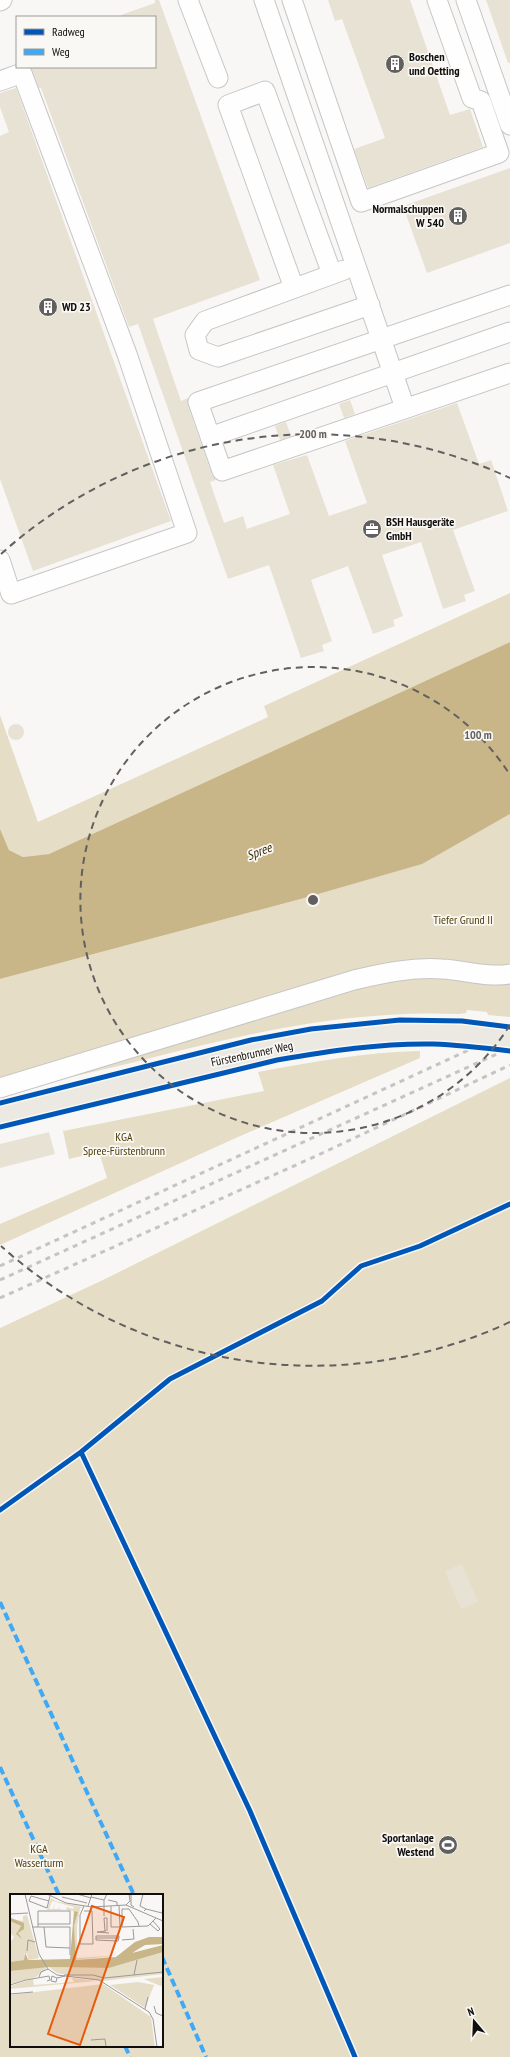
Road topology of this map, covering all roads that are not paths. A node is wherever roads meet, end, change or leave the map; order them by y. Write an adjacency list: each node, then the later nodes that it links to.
1 (188, 0): 6 (lane)
2 (264, 0): 9 (lane)
3 (292, 0): 4 (lane)
4 (437, 0)
5 (466, 0): 8 (lane)
6 (218, 78)
7 (0, 81): 20 (lane)
8 (510, 125)
9 (357, 265): 10 (lane); 13 (lane)
10 (332, 274): 11 (lane); 11 (lane)
11 (294, 288): 13 (lane)
12 (510, 294): 15 (lane)
13 (370, 305): 15 (lane)
14 (510, 332): 16 (lane)
15 (382, 338): 16 (lane); 19 (lane)
16 (394, 373): 18 (lane); 19 (lane)
17 (510, 373): 18 (lane)
18 (405, 408): 19 (lane)
19 (210, 437)
20 (0, 560)
21 (510, 974): 23 (lane)
22 (510, 1038): 24 (main road, Fürstenbrunner Weg, bridge)
23 (0, 1088)
24 (0, 1115)

